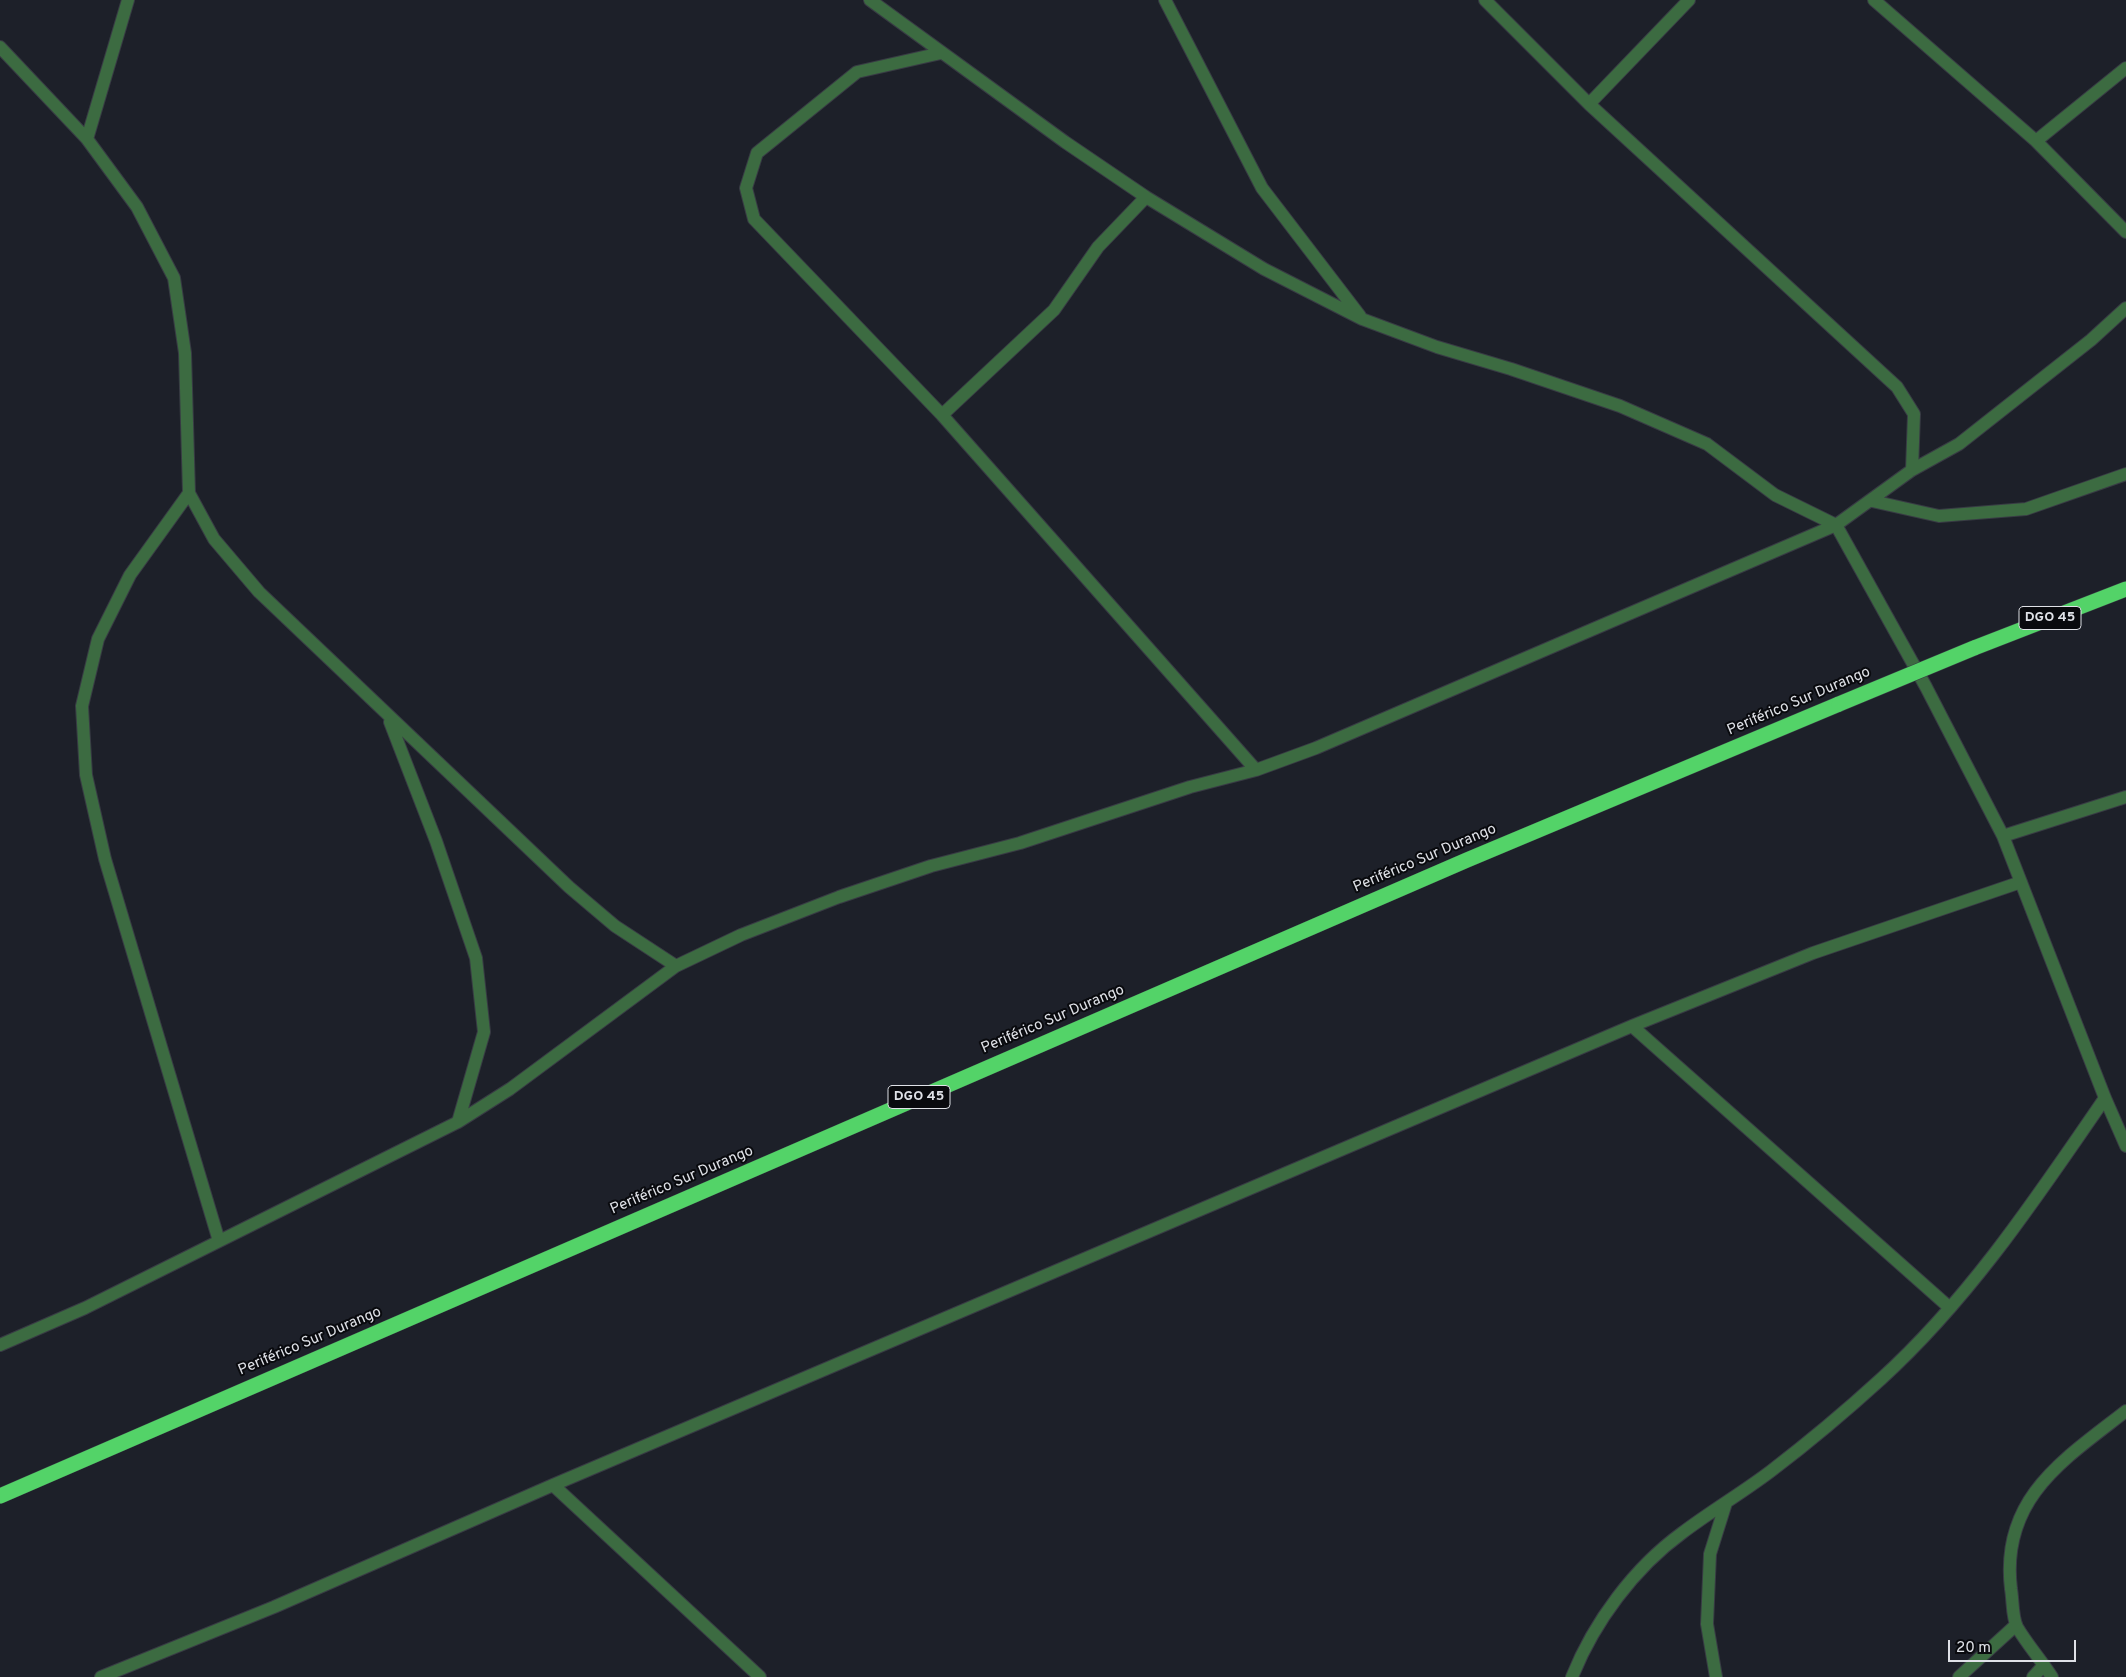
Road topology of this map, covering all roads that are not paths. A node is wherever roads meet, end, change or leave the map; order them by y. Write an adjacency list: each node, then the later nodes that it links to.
1 (128, 0): 11 (street)
2 (870, 0): 8 (street)
3 (1165, 0): 16 (street)
4 (1484, 0): 10 (street)
5 (1689, 0): 10 (street)
6 (1874, 0): 12 (street)
7 (0, 47): 11 (street)
8 (941, 53): 13 (street); 17 (street)
9 (2126, 68): 12 (street)
10 (1589, 104): 18 (street)
11 (87, 139): 20 (street)
12 (2036, 141): 14 (street)
13 (1146, 197): 16 (street); 17 (street)
14 (2126, 232)
15 (2126, 308): 18 (street)
16 (1362, 319): 22 (street)
17 (942, 415): 25 (street)
18 (1912, 470): 21 (street)
19 (2126, 474): 21 (street)
20 (189, 493): 24 (street); 34 (street)
21 (1872, 501): 22 (street)
22 (1836, 525): 25 (street); 27 (street)
23 (2126, 589): 39 (highway, Periférico Sur Durango / DGO 45, bridge)
24 (388, 717): 29 (street); 32 (street)
25 (1256, 770): 29 (street)
26 (2126, 797): 27 (street)
27 (2003, 836): 28 (street)
28 (2021, 882): 30 (street); 31 (street)
29 (676, 966): 32 (street)
30 (1632, 1026): 35 (street); 38 (street)
31 (2105, 1098): 33 (street); 35 (street)
32 (458, 1122): 34 (street)
33 (2126, 1146)
34 (219, 1241): 36 (street)
35 (1950, 1308): 40 (street)
36 (0, 1345)
37 (2126, 1411): 41 (street)
38 (553, 1485): 43 (street); 44 (street)
39 (0, 1496)
40 (1726, 1503): 45 (street); 46 (street)
41 (2016, 1625): 42 (street); 47 (street)
42 (2044, 1665): 48 (street); 49 (street)
43 (101, 1677)
44 (760, 1677)
45 (1572, 1677)
46 (1716, 1677)
47 (1959, 1677)
48 (2033, 1677)
49 (2052, 1677)

